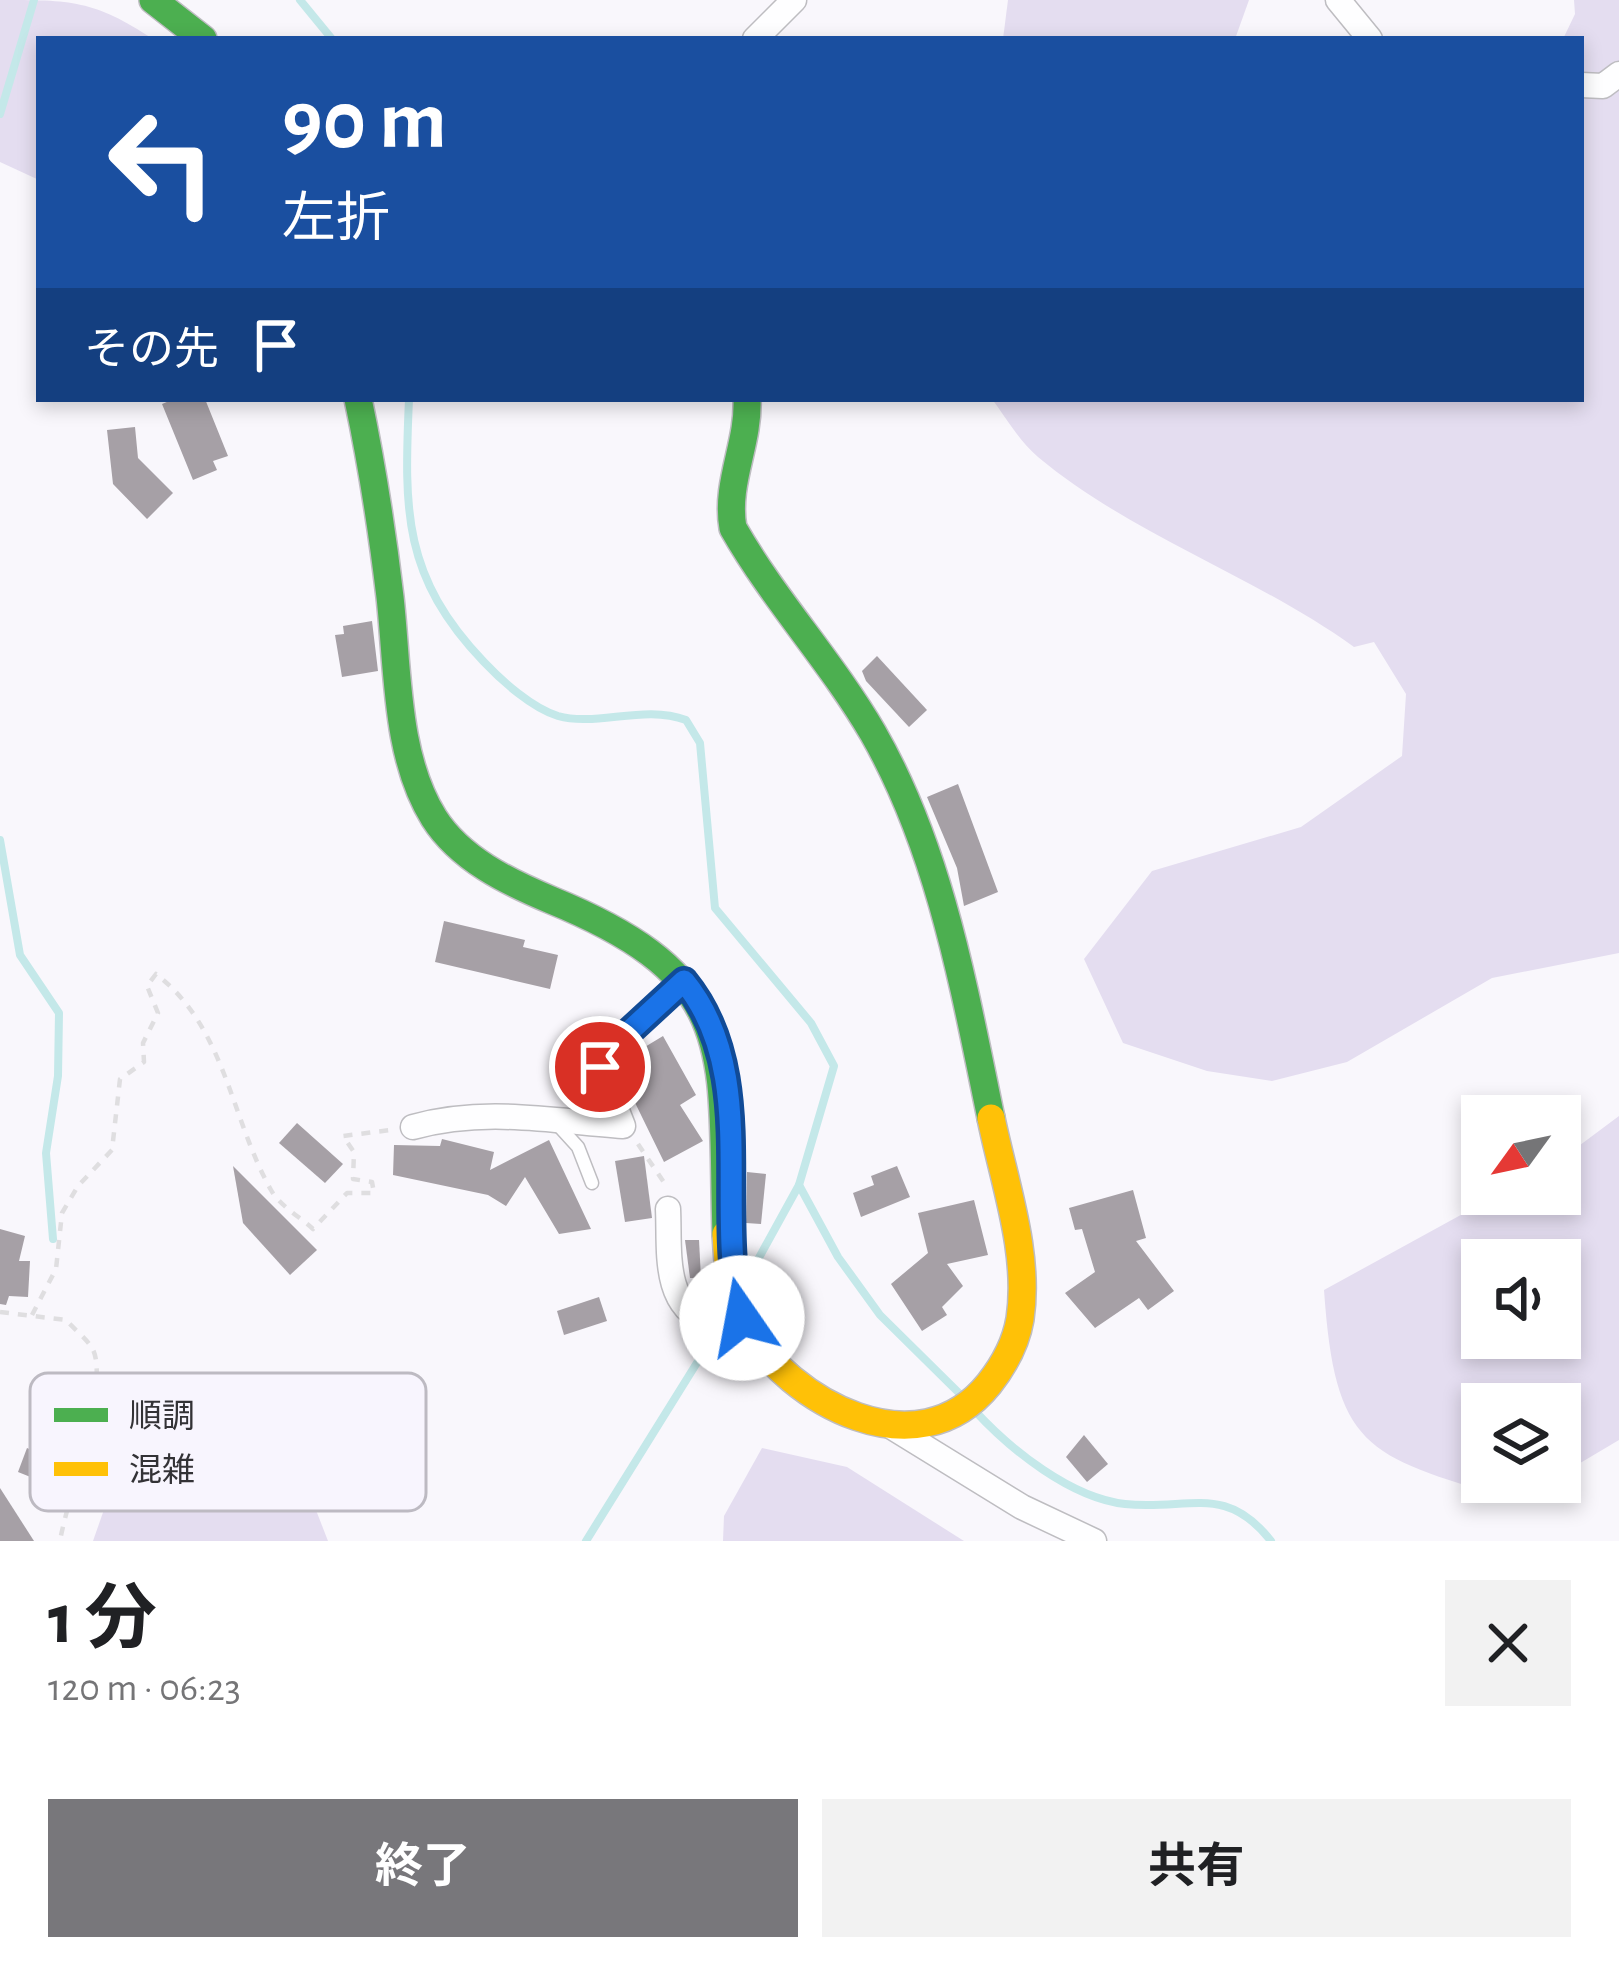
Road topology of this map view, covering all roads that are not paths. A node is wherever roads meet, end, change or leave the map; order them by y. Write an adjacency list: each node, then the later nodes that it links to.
1 (153, 0): 4 (street)
2 (794, 0): 5 (street)
3 (1338, 0): 6 (street)
4 (199, 36)
5 (758, 36)
6 (1368, 36)
7 (1619, 74): 8 (street)
8 (1584, 85)
9 (359, 402): 11 (street)
10 (747, 402): 17 (street)
11 (684, 981): 12 (street); 16 (street)
12 (553, 1119): 13 (street); 14 (lane)
13 (413, 1127)
14 (592, 1183)
15 (668, 1209): 16 (street)
16 (731, 1324): 17 (street)
17 (892, 1427): 18 (street)
18 (1094, 1541)

